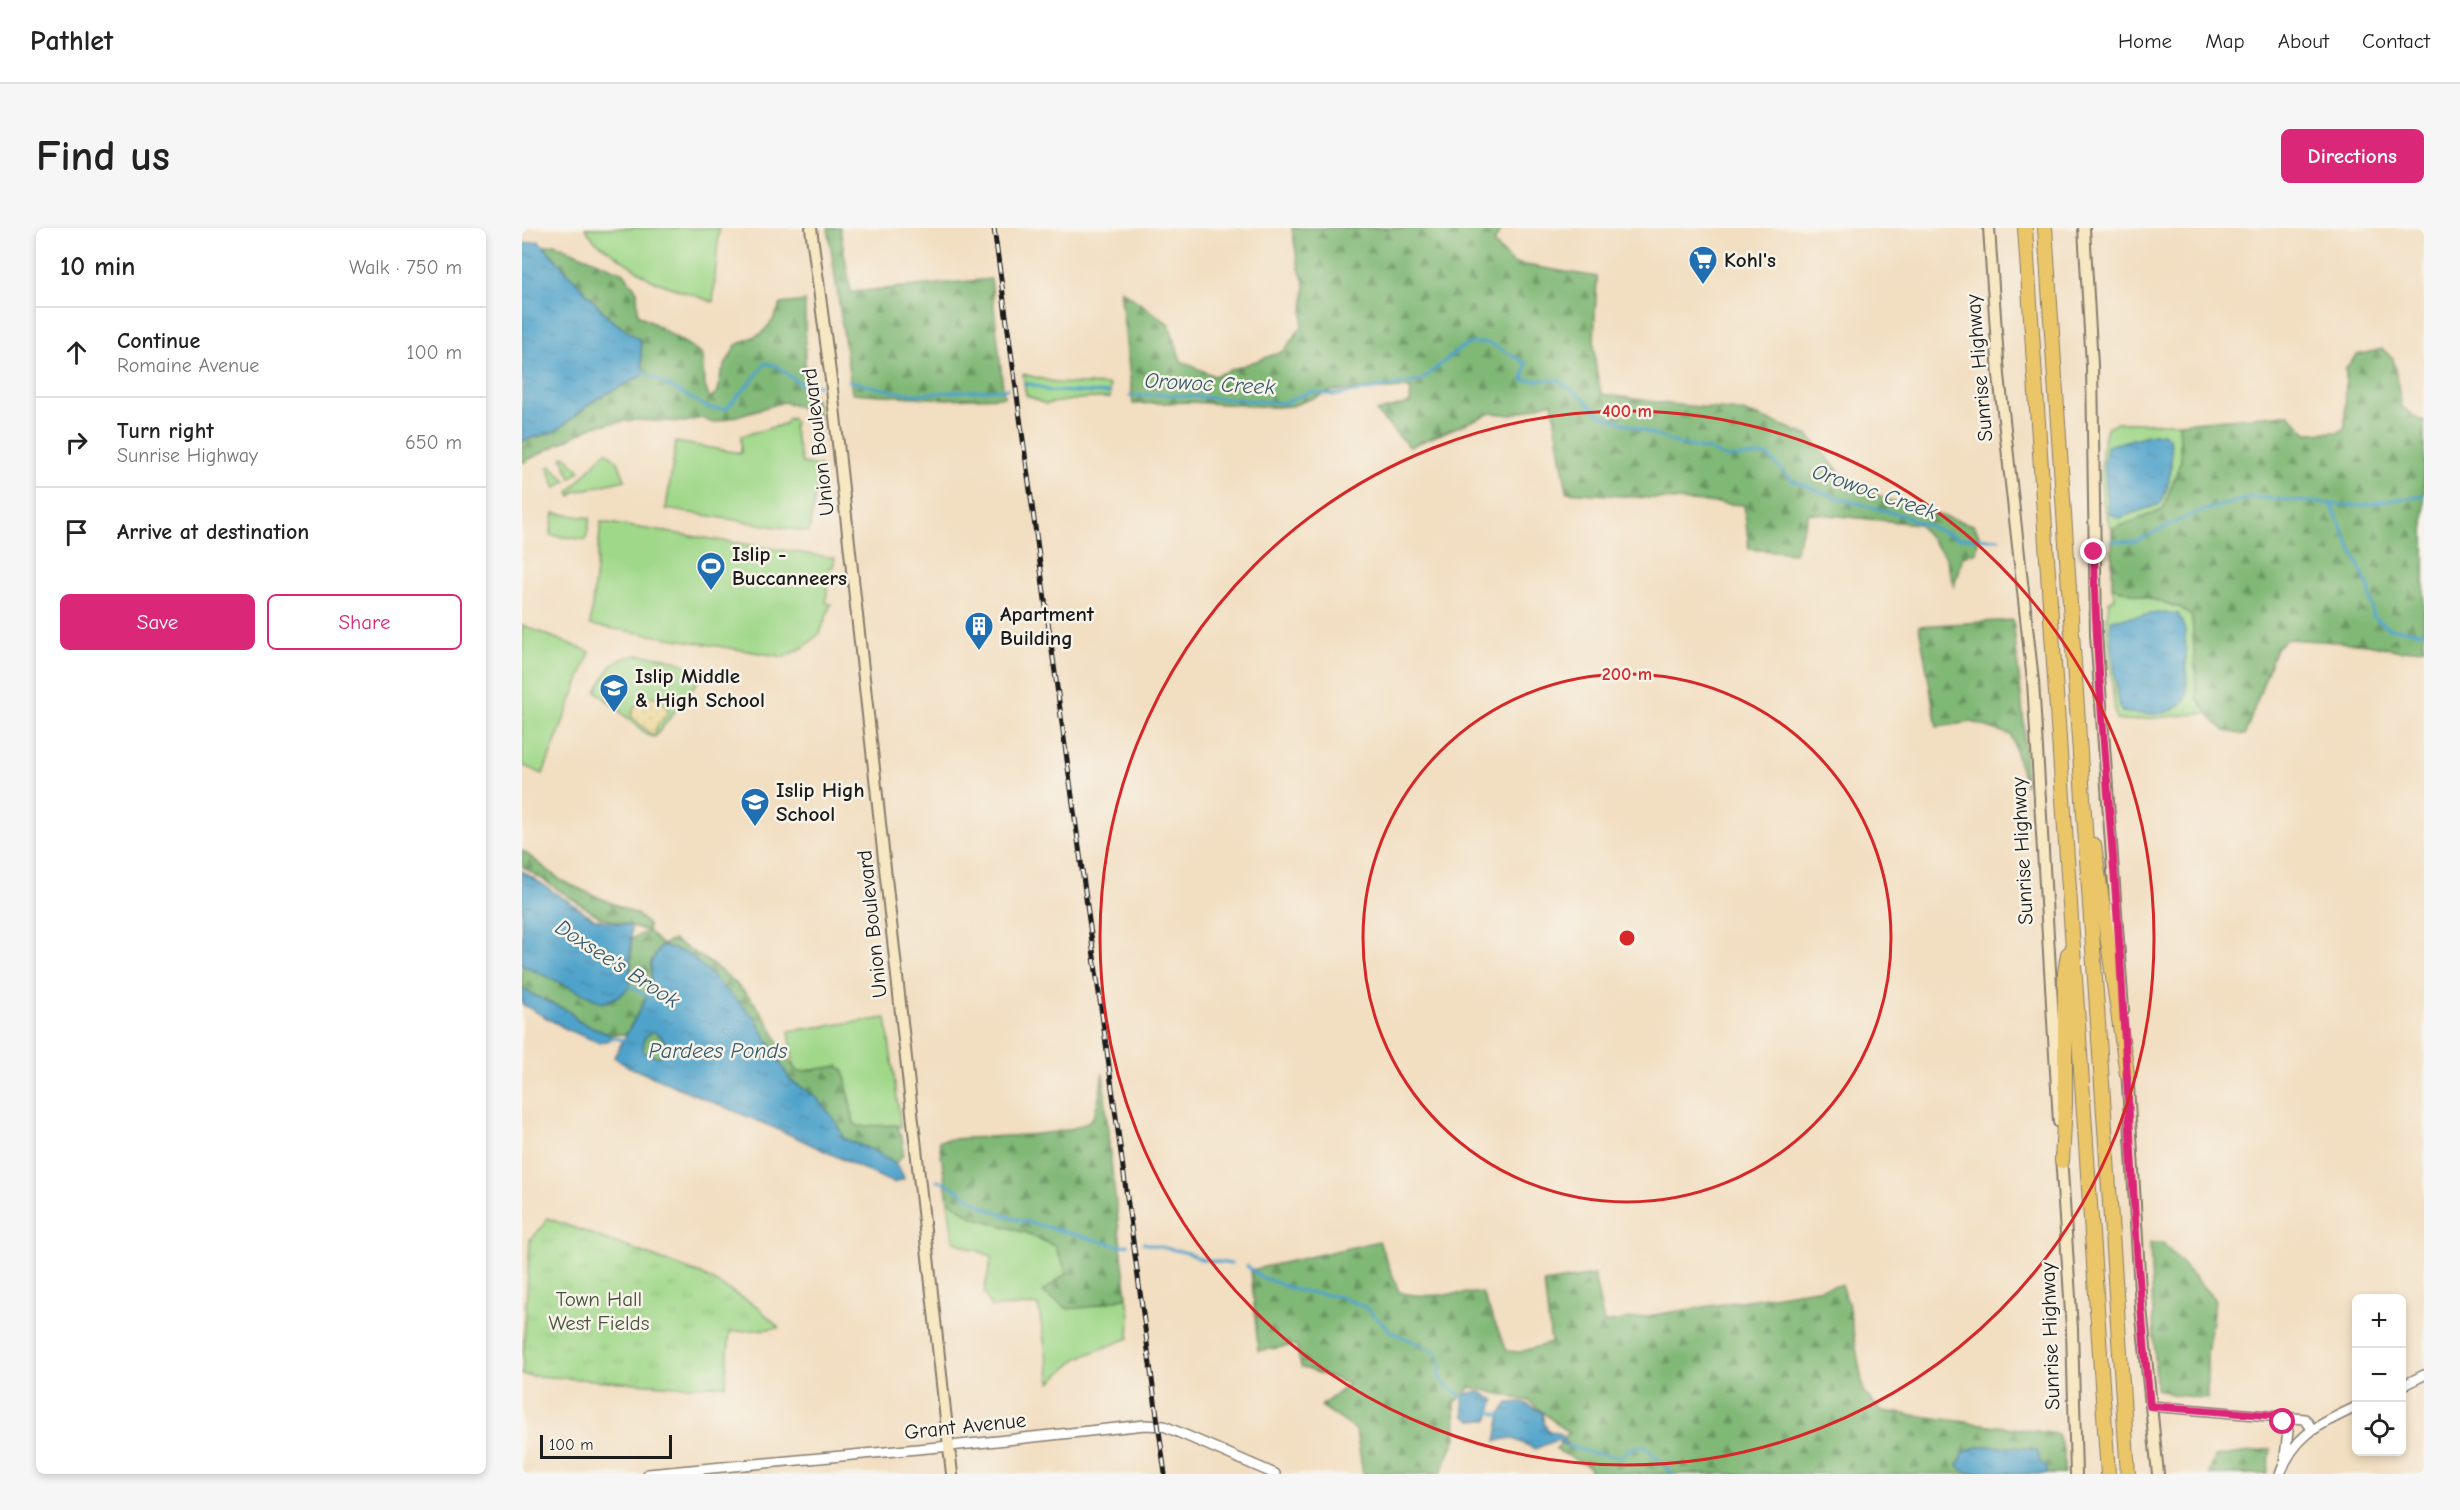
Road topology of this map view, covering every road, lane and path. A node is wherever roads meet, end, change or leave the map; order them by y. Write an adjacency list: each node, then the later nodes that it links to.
1 (811, 228): 16 (main road, Union Boulevard)
2 (1989, 228): 9 (main road, Sunrise Highway)
3 (2025, 228): 7 (highway, Sunrise Highway)
4 (2045, 228): 6 (highway)
5 (2084, 228): 8 (main road)
6 (2083, 793): 8 (highway); 23 (highway)
7 (2072, 934): 9 (highway); 22 (highway, Sunrise Highway)
8 (2127, 1074): 12 (main road)
9 (2062, 1161): 21 (main road, Sunrise Highway)
10 (2424, 1375): 11 (street)
11 (2406, 1384)
12 (2150, 1406): 14 (street); 24 (main road)
13 (2352, 1409): 15 (street)
14 (2278, 1416): 15 (street); 17 (street)
15 (2312, 1429): 17 (street)
16 (950, 1446): 18 (street, Grant Avenue); 19 (main road, Union Boulevard); 20 (street, Grant Avenue)
17 (2282, 1470)
18 (648, 1474)
19 (952, 1474)
20 (1275, 1474)
21 (2076, 1474)
22 (2108, 1474)
23 (2128, 1474)
24 (2158, 1474)

